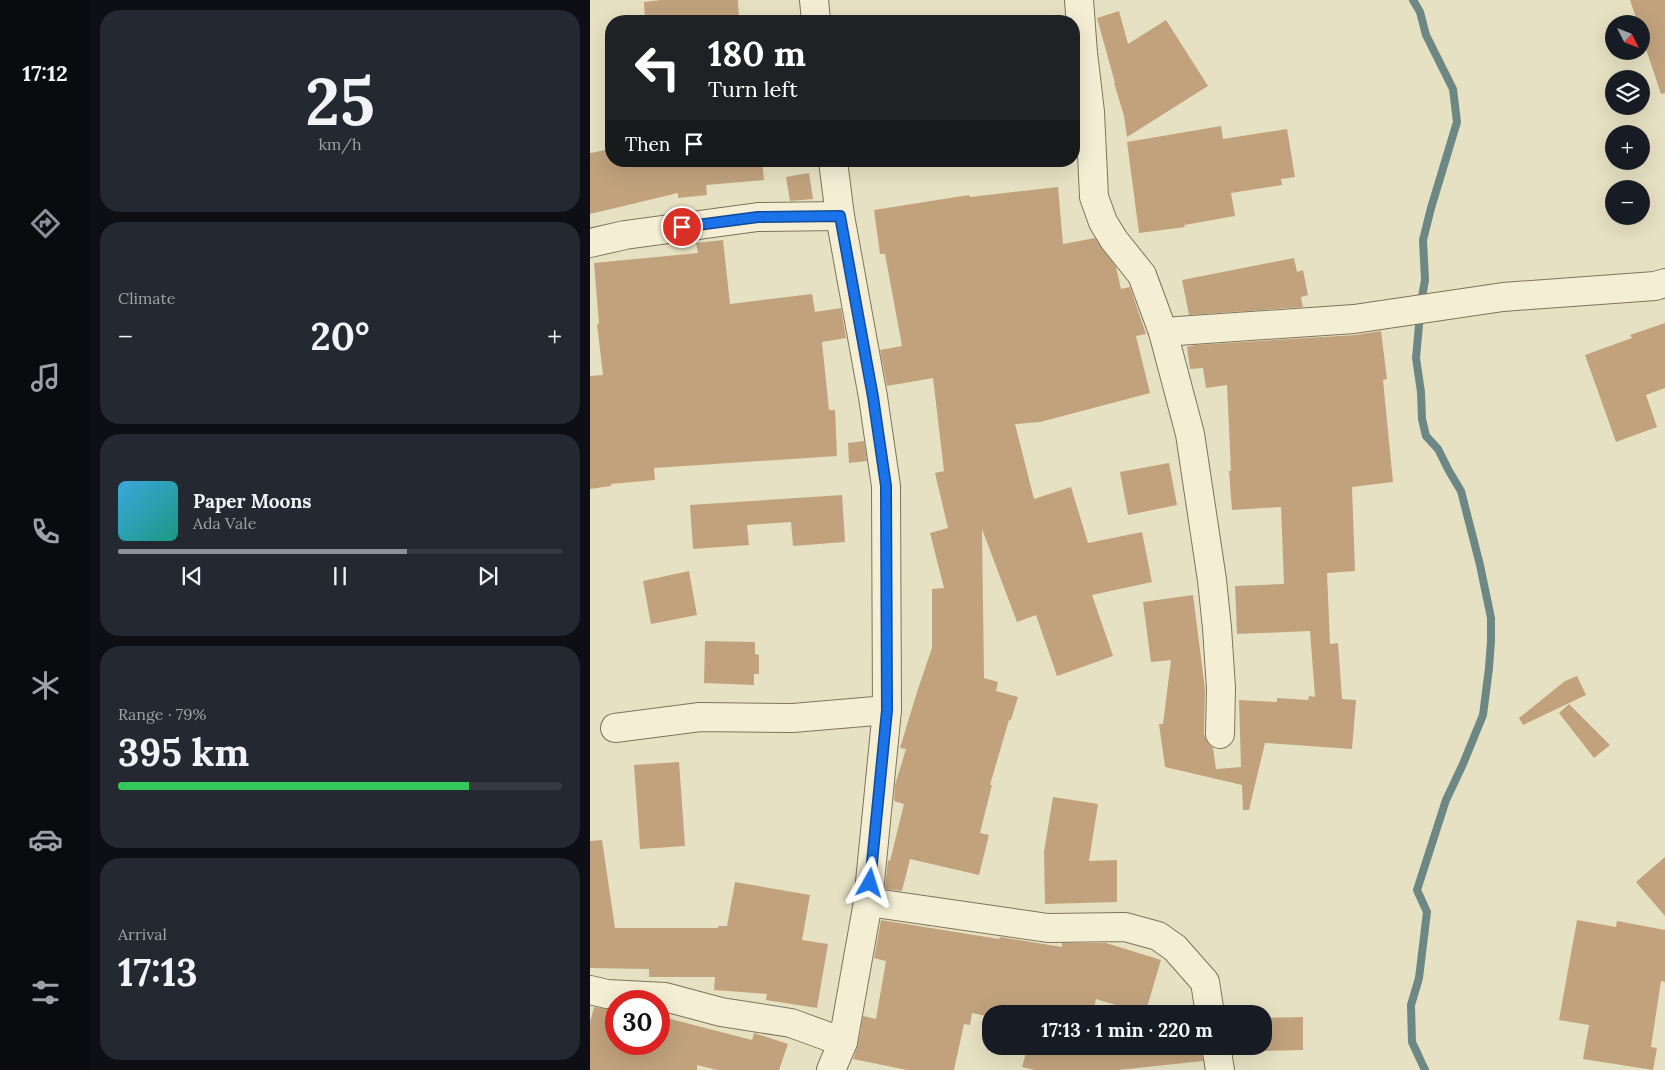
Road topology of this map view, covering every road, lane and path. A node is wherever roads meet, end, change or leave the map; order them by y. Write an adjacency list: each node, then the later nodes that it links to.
1 (814, 0): 3 (street)
2 (1079, 0): 8 (street)
3 (815, 15)
4 (834, 167): 5 (street)
5 (840, 216): 6 (street); 9 (street)
6 (590, 243)
7 (1665, 283): 8 (street)
8 (1163, 332): 11 (street)
9 (887, 710): 10 (street); 12 (street)
10 (615, 728)
11 (1220, 734)
12 (868, 902): 14 (street); 15 (street)
13 (590, 990): 15 (street)
14 (1209, 1005)
15 (843, 1042): 17 (street)
16 (1218, 1055): 18 (street)
17 (831, 1070)
18 (1220, 1070)

